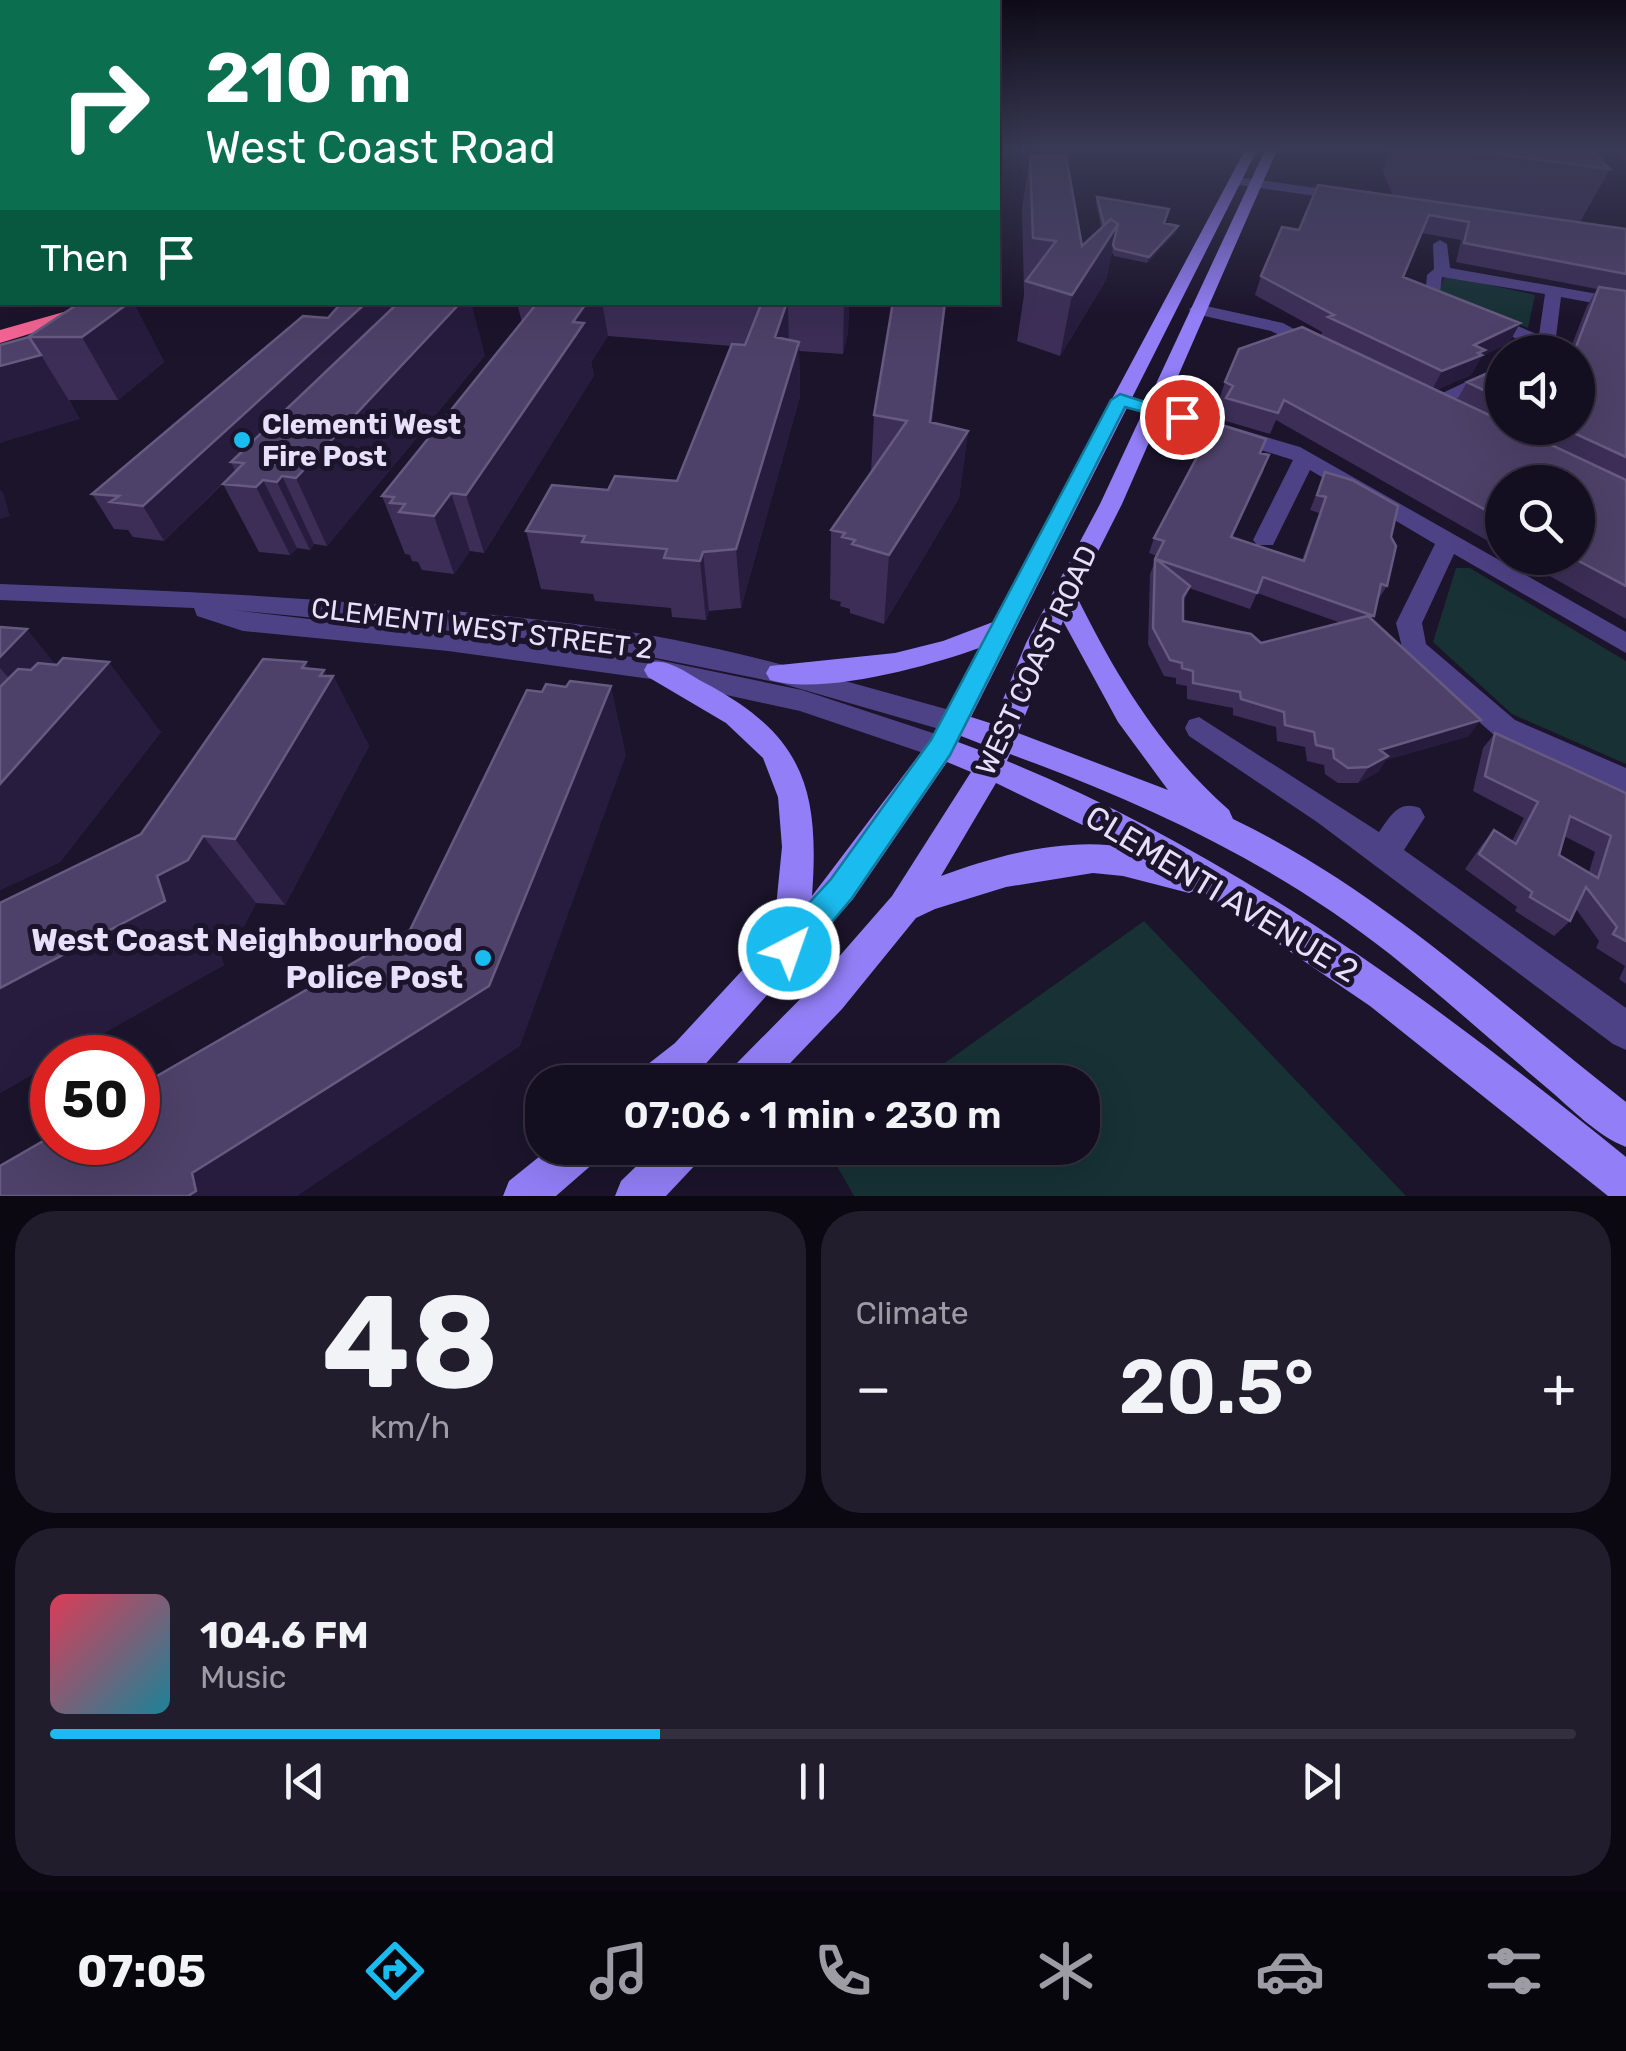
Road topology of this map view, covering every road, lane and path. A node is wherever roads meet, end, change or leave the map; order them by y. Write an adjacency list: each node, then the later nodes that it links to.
1 (1223, 206): 4 (main road, WEST COAST ROAD)
2 (1244, 206): 5 (main road, WEST COAST ROAD)
3 (1440, 244): 6 (street)
4 (1196, 256): 5 (main road); 18 (main road, WEST COAST ROAD)
5 (1221, 260): 11 (main road, WEST COAST ROAD)
6 (1442, 271): 7 (street); 13 (street)
7 (1554, 290): 8 (street); 14 (street)
8 (1626, 304)
9 (51, 305): 12 (highway)
10 (112, 305): 15 (highway)
11 (1197, 309): 16 (street); 19 (main road, WEST COAST ROAD)
12 (0, 320)
13 (1512, 335)
14 (1544, 335)
15 (0, 337)
16 (1328, 352)
17 (1485, 377): 20 (street)
18 (1120, 400): 19 (street); 27 (main road, WEST COAST ROAD)
19 (1153, 410): 21 (street); 25 (main road, WEST COAST ROAD)
20 (1465, 420)
21 (1305, 458): 22 (street); 23 (street)
22 (1449, 539): 28 (street); 34 (street)
23 (1265, 540)
24 (0, 592): 26 (street, CLEMENTI WEST STREET 2)
25 (1062, 592): 33 (main road, WEST COAST ROAD); 36 (main road)
26 (183, 602): 29 (street, CLEMENTI WEST STREET 2); 30 (street, CLEMENTI WEST STREET 2)
27 (1005, 627): 30 (main road); 32 (main road, WEST COAST ROAD)
28 (1626, 644)
29 (658, 670): 32 (street, CLEMENTI WEST STREET 2); 40 (main road)
30 (780, 673): 32 (street, CLEMENTI WEST STREET 2)
31 (1199, 728): 37 (street)
32 (947, 734): 33 (main road, CLEMENTI AVENUE 2); 40 (main road, WEST COAST ROAD)
33 (997, 753): 36 (main road, CLEMENTI AVENUE 2); 38 (main road, CLEMENTI AVENUE 2); 39 (main road, WEST COAST ROAD)
34 (1626, 781)
35 (1409, 817): 37 (street)
36 (1246, 840): 44 (main road, CLEMENTI AVENUE 2)
37 (1383, 853): 41 (street)
38 (1214, 883): 39 (main road); 47 (main road, CLEMENTI AVENUE 2)
39 (904, 908): 43 (main road, WEST COAST ROAD)
40 (789, 949): 42 (main road, WEST COAST ROAD)
41 (1626, 1031)
42 (677, 1065)
43 (762, 1065)
44 (1626, 1127)
45 (561, 1165): 48 (main road)
46 (667, 1165): 49 (main road)
47 (1626, 1184)
48 (524, 1196)
49 (636, 1196)

